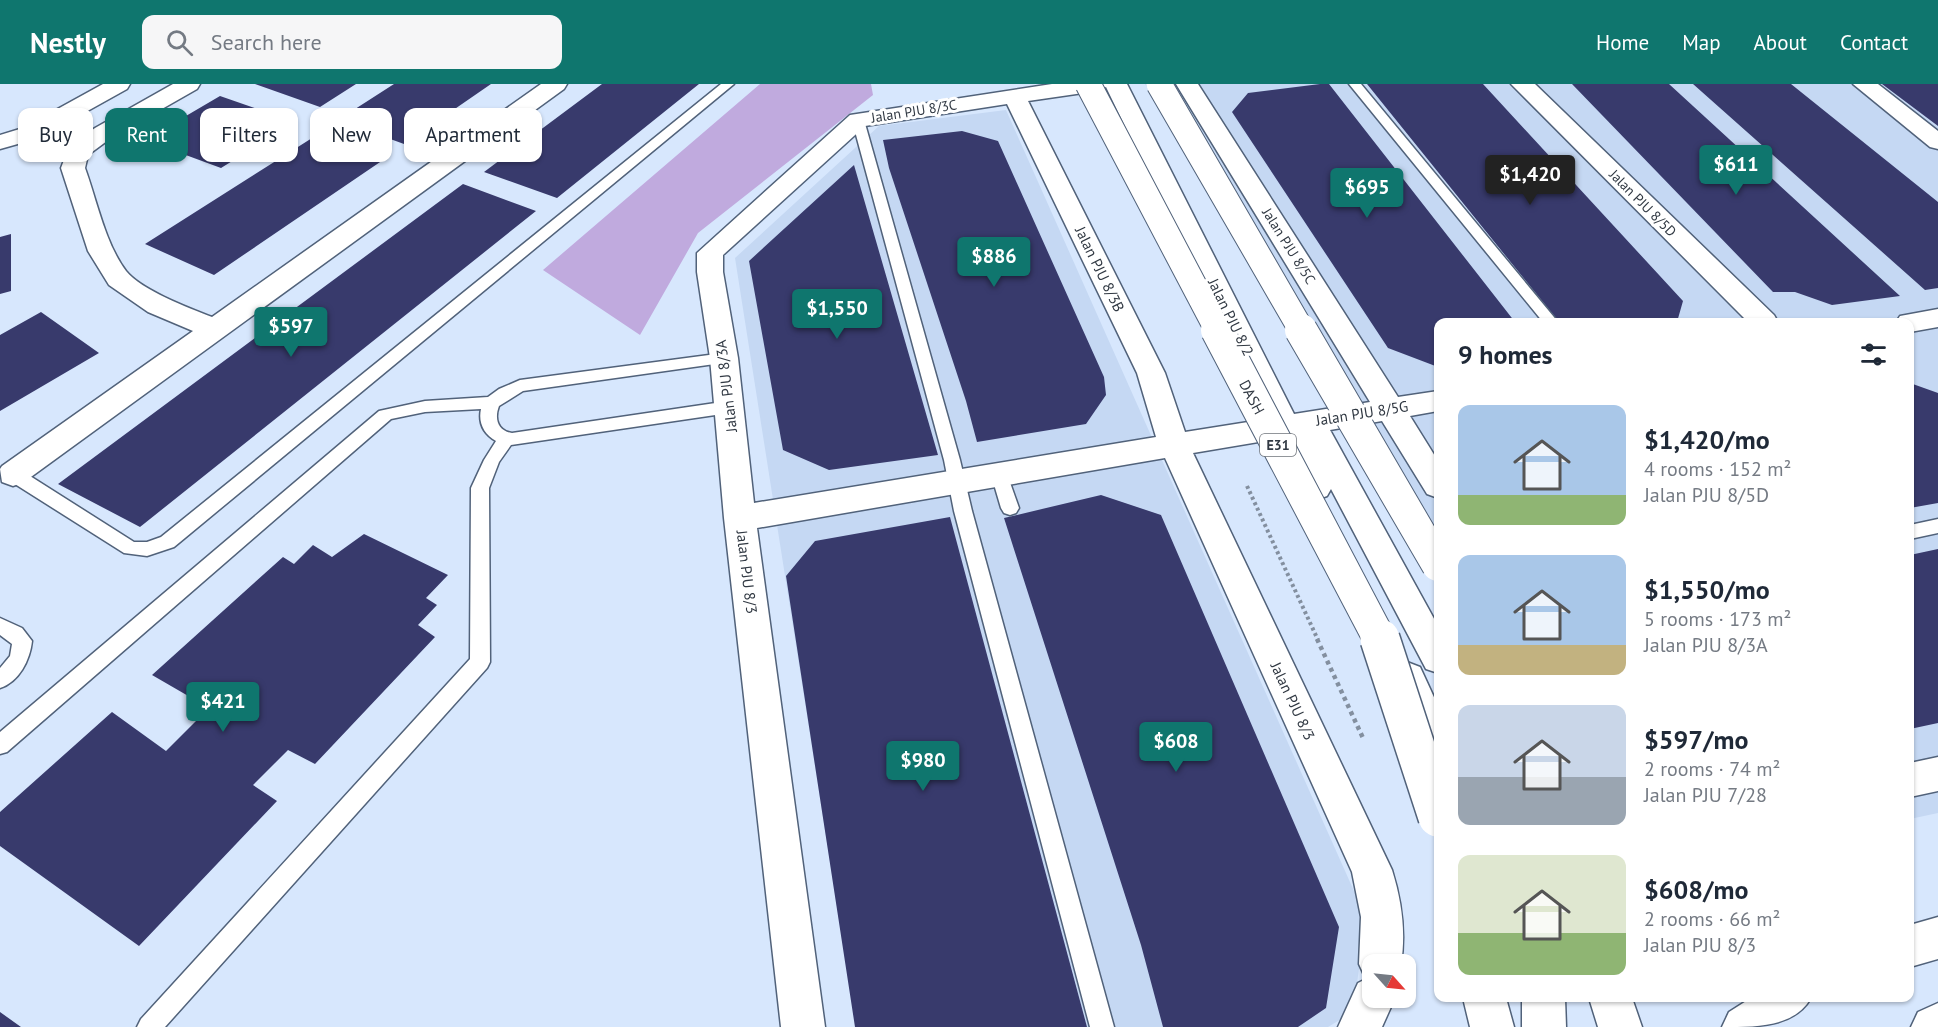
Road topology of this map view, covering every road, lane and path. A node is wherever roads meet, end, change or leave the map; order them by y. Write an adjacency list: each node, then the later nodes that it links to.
1 (119, 84): 15 (main road)
2 (189, 84): 20 (main road)
3 (556, 84): 20 (main road)
4 (728, 84): 29 (lane)
5 (1088, 84): 45 (main road, DASH / E31, bridge)
6 (1097, 84): 13 (main road, Jalan PJU 8/3C)
7 (1116, 84): 26 (main road, Jalan PJU 8/2)
8 (1159, 84): 37 (main road, bridge)
9 (1187, 84): 25 (main road, Jalan PJU 8/5C)
10 (1355, 84): 18 (lane)
11 (1522, 84): 19 (main road, Jalan PJU 8/5D)
12 (1864, 84): 16 (main road)
13 (1015, 98): 14 (main road, Jalan PJU 8/3C); 28 (main road, Jalan PJU 8/3B)
14 (858, 120): 17 (main road, Jalan PJU 8/3C); 32 (lane)
15 (0, 142)
16 (1938, 142)
17 (710, 254): 21 (main road, Jalan PJU 8/3A)
18 (1548, 318)
19 (1760, 318)
20 (214, 329): 29 (main road)
21 (724, 358): 23 (lane); 24 (main road, Jalan PJU 8/3A)
22 (1434, 402): 25 (main road, Jalan PJU 8/5G)
23 (492, 403): 27 (lane); 42 (lane)
24 (729, 407): 27 (lane); 34 (main road, Jalan PJU 8/3A)
25 (1392, 409): 26 (main road, Jalan PJU 8/5G); 31 (main road, Jalan PJU 8/5C)
26 (1299, 424): 28 (main road, Jalan PJU 8/3); 39 (main road, Jalan PJU 8/2); 41 (main road, Jalan PJU 8/2)
27 (507, 439): 55 (lane)
28 (1174, 445): 30 (main road, Jalan PJU 8/3); 48 (main road, Jalan PJU 8/3)
29 (13, 474)
30 (999, 474): 32 (main road, Jalan PJU 8/3); 33 (lane)
31 (1434, 479)
32 (957, 481): 34 (main road, Jalan PJU 8/3); 57 (lane)
33 (1010, 508)
34 (740, 518): 56 (main road, Jalan PJU 8/3)
35 (1938, 526): 36 (lane)
36 (1914, 531)
37 (1434, 558)
38 (0, 626): 40 (lane)
39 (1434, 651)
40 (0, 680)
41 (1434, 735)
42 (0, 745)
43 (1938, 774): 44 (main road)
44 (1914, 779)
45 (1434, 804)
46 (1938, 938): 47 (main road)
47 (1914, 945)
48 (1381, 954)
49 (1486, 1002): 59 (main road)
50 (1544, 1002): 60 (main road)
51 (1612, 1002): 61 (main road)
52 (1783, 1002): 62 (main road)
53 (1369, 1008): 58 (main road)
54 (1938, 1025): 63 (main road)
55 (149, 1027)
56 (803, 1027)
57 (1102, 1027)
58 (1360, 1027)
59 (1492, 1027)
60 (1544, 1027)
61 (1620, 1027)
62 (1744, 1027)
63 (1933, 1027)

